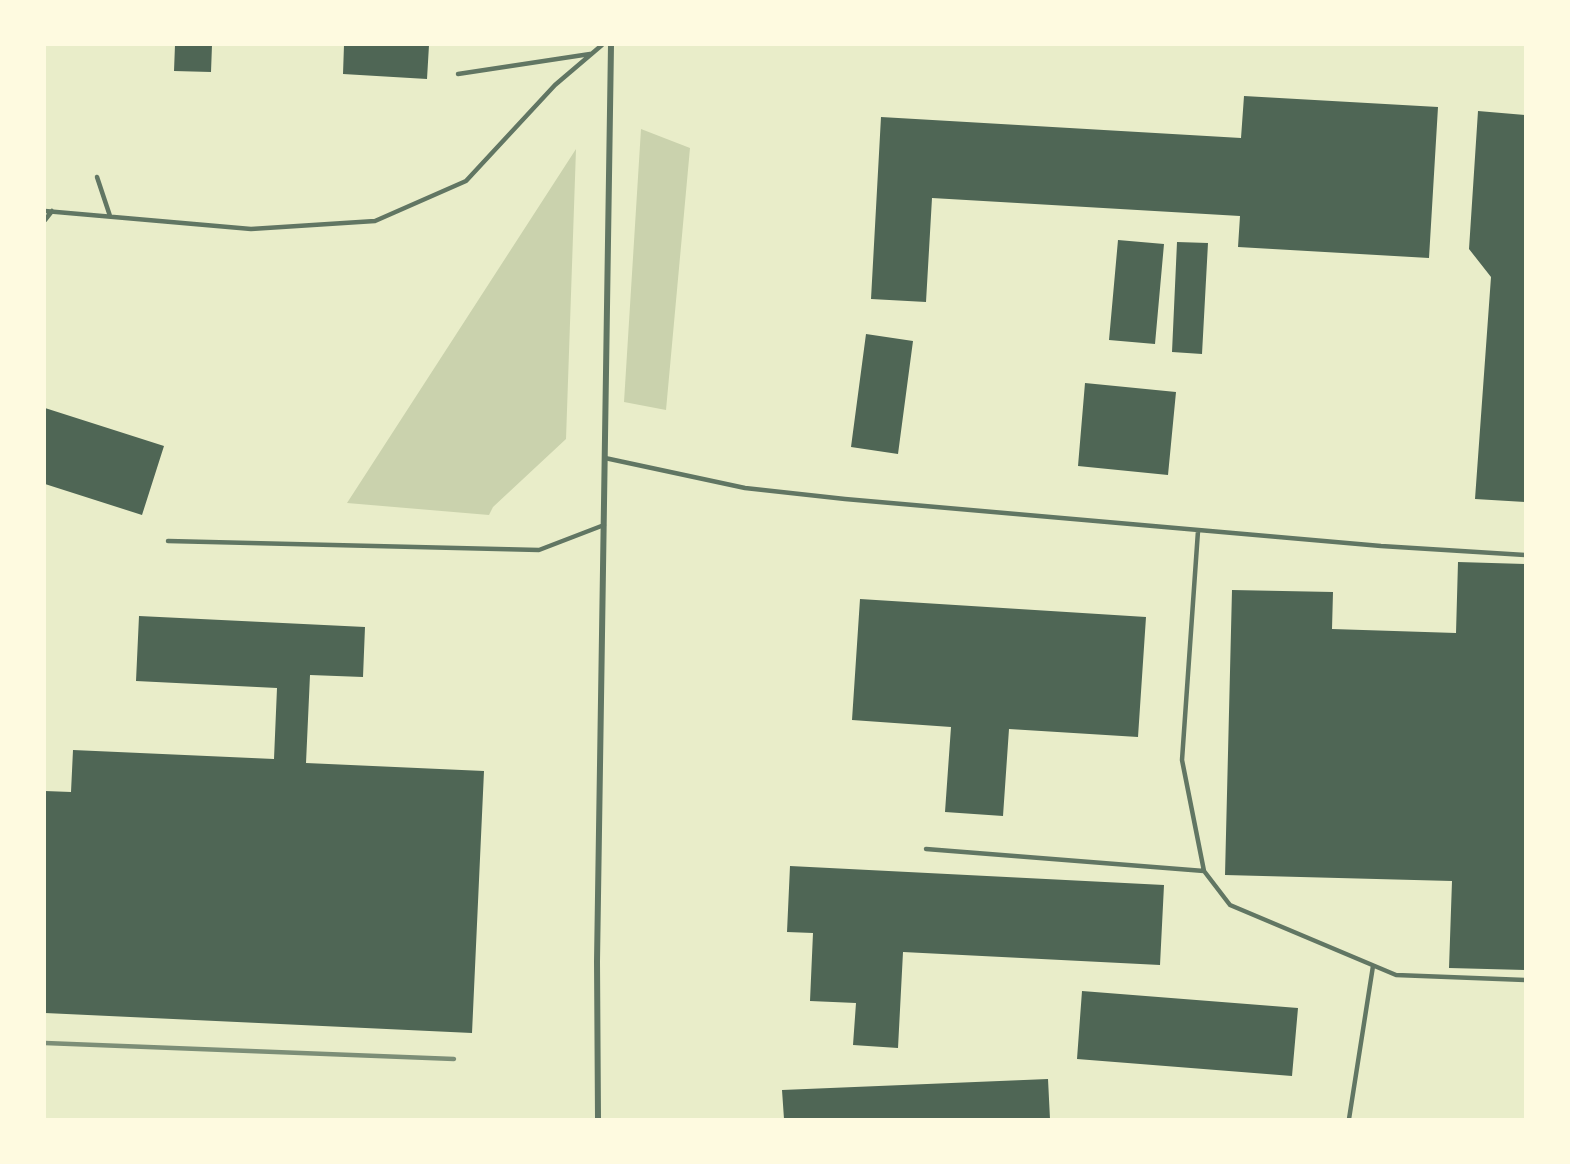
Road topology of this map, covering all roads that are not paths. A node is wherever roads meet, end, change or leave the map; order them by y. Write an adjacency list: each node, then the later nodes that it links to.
1 (602, 45): 3 (lane)
2 (611, 45): 10 (street)
3 (592, 53): 4 (lane); 8 (lane)
4 (458, 74)
5 (97, 177): 8 (lane)
6 (45, 211): 7 (lane)
7 (52, 211): 8 (lane); 9 (lane)
8 (110, 216)
9 (45, 220)
10 (605, 458): 11 (street); 12 (lane)
11 (604, 525): 13 (lane); 19 (street)
12 (1198, 531): 14 (lane); 16 (lane)
13 (168, 541)
14 (1525, 555)
15 (926, 849): 16 (lane)
16 (1204, 871): 17 (lane)
17 (1373, 966): 18 (lane); 20 (lane)
18 (1525, 980)
19 (598, 1119)
20 (1349, 1119)

